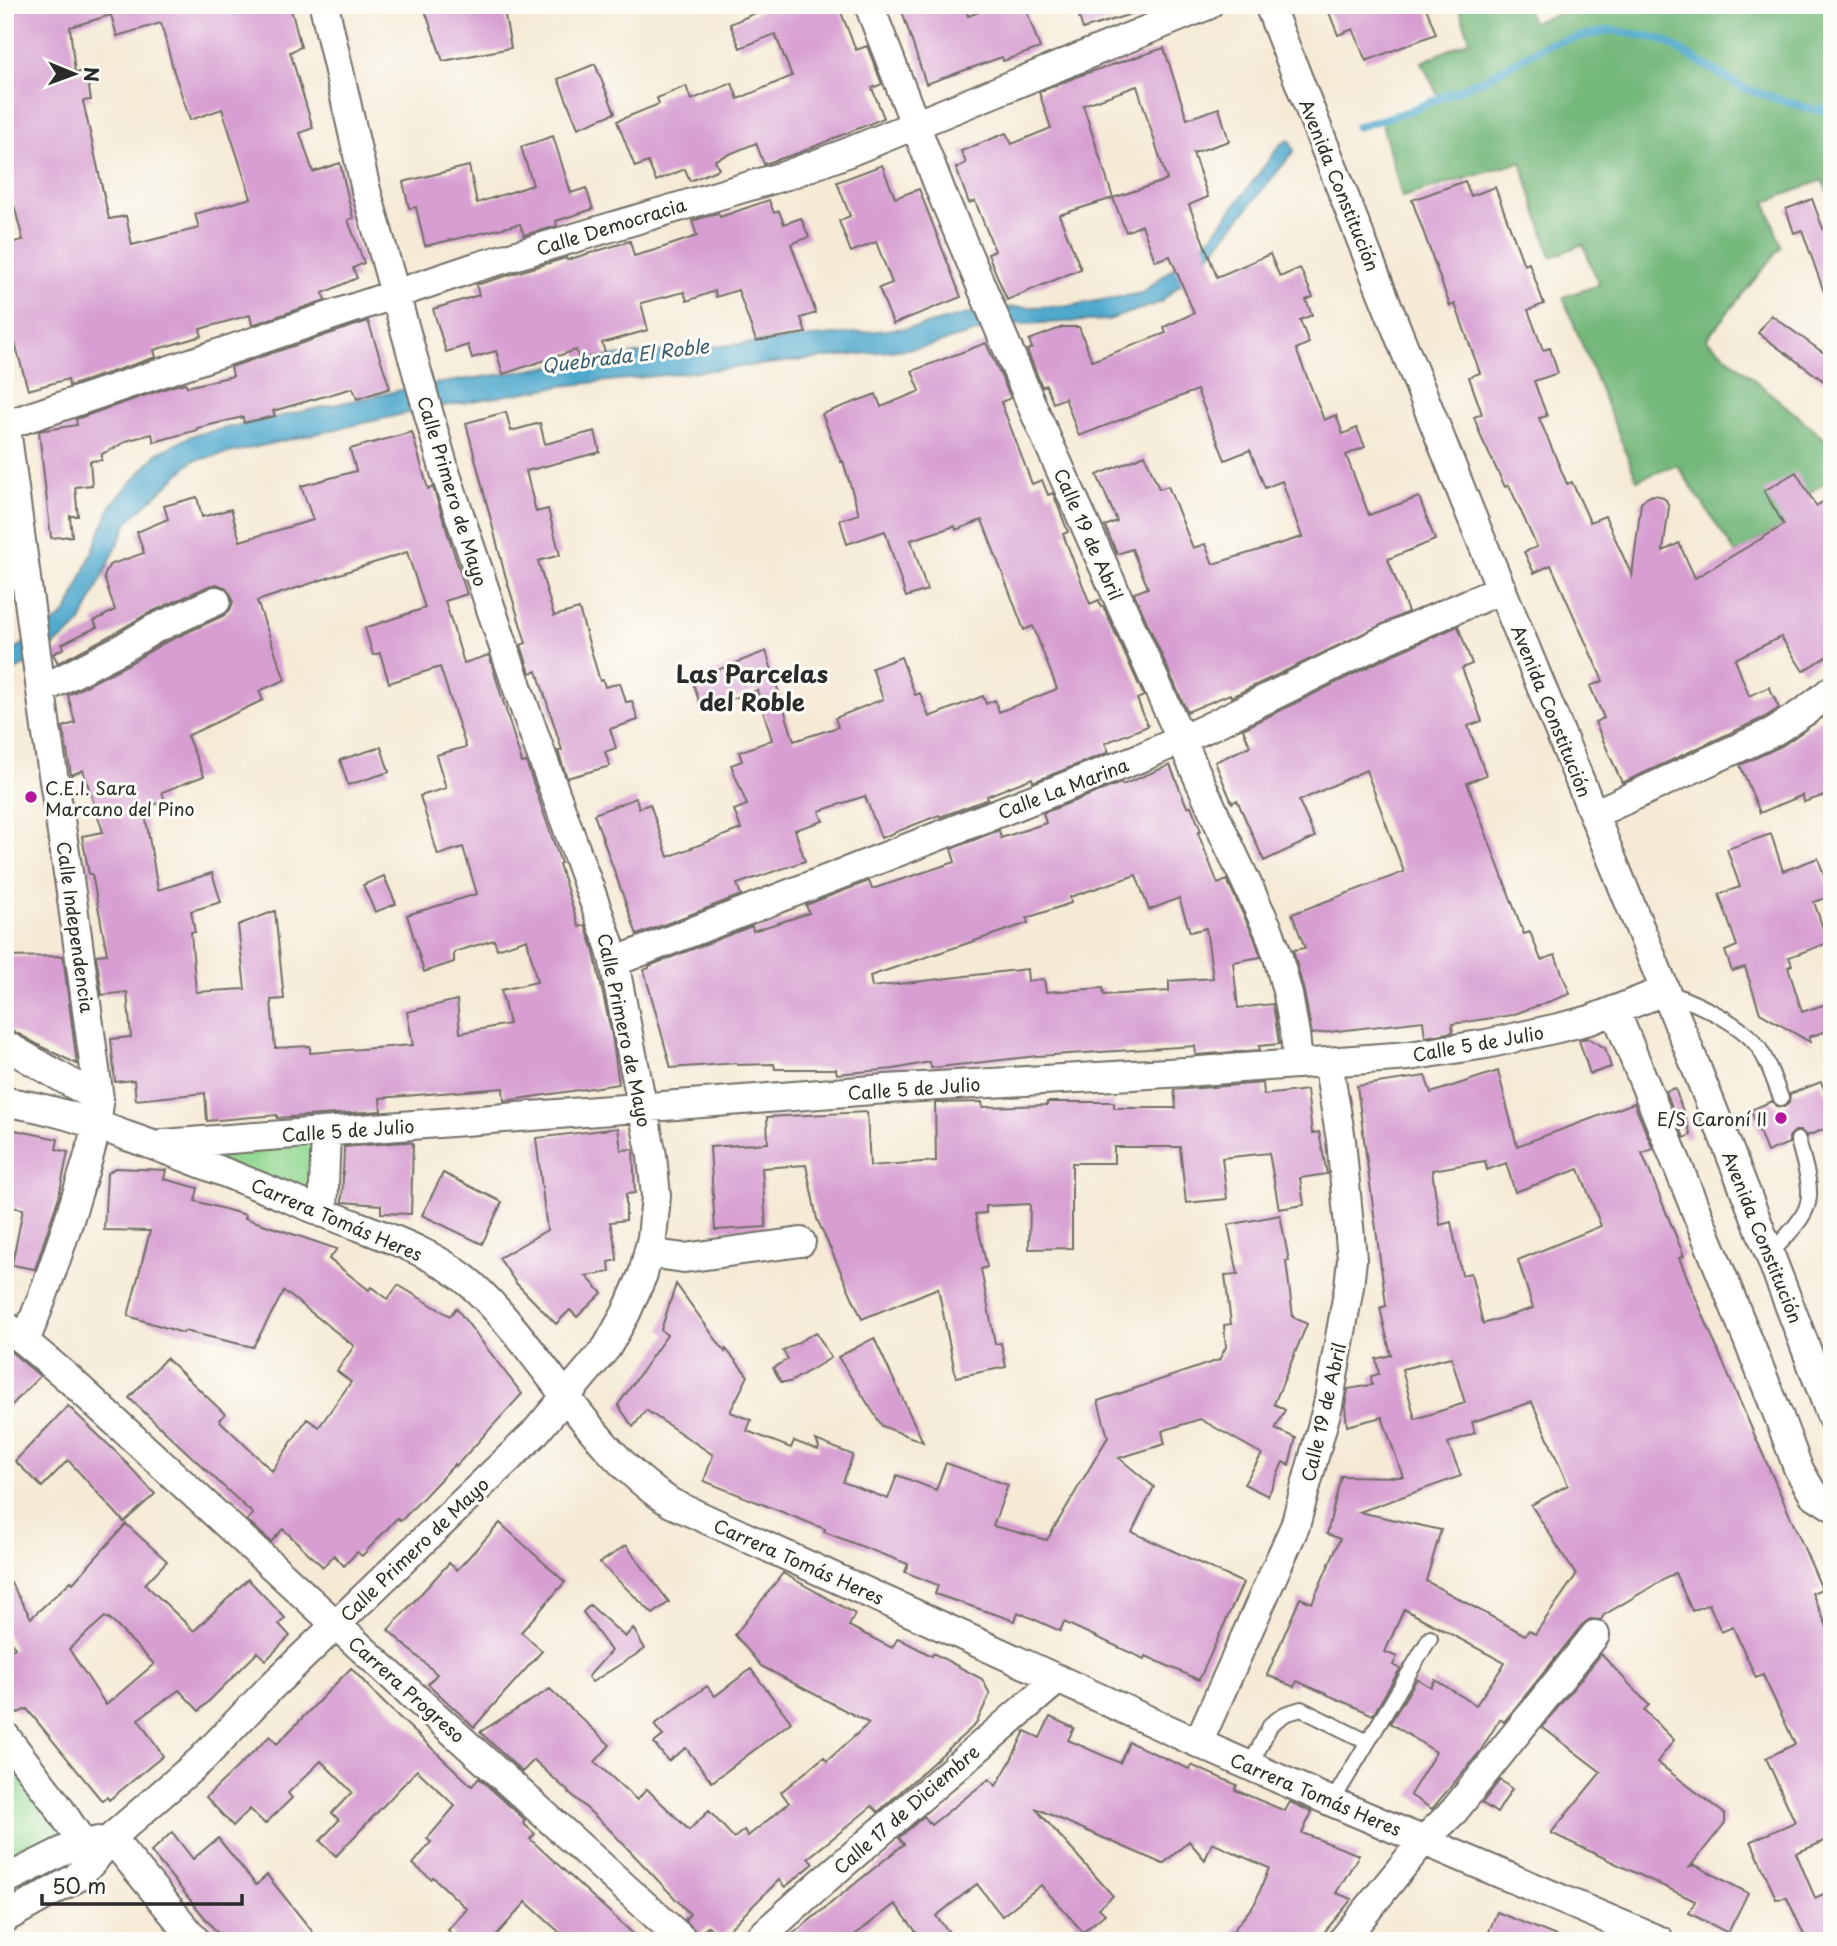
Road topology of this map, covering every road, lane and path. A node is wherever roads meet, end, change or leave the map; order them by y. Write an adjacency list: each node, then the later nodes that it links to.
1 (324, 5): 6 (street, Calle Primero de Mayo)
2 (869, 5): 5 (street, Calle 19 de Abril)
3 (1208, 5): 5 (street, Calle Democracia)
4 (1269, 5): 9 (street, Avenida Constitución)
5 (915, 124): 6 (street, Calle Democracia); 13 (street, Calle 19 de Abril)
6 (394, 294): 7 (street, Calle Democracia); 15 (street, Calle Primero de Mayo)
7 (6, 423): 8 (street, Calle Independencia)
8 (13, 537): 11 (street, Calle Independencia)
9 (1502, 589): 13 (street, Calle La Marina); 14 (street, Avenida Constitución)
10 (216, 601): 11 (street)
11 (41, 690): 24 (street, Calle Independencia)
12 (1832, 690): 14 (street)
13 (1181, 740): 15 (street, Calle La Marina); 20 (street, Calle 19 de Abril)
14 (1594, 814): 16 (street, Avenida Constitución)
15 (614, 962): 23 (street, Calle Primero de Mayo)
16 (1664, 991): 17 (street, Calle 5 de Julio); 21 (lane); 31 (street, Avenida Constitución)
17 (1615, 1010): 19 (street, Calle 5 de Julio); 35 (street)
18 (5, 1045): 24 (street)
19 (1328, 1062): 20 (street, Calle 5 de Julio); 42 (street, Calle 19 de Abril)
20 (1298, 1064): 23 (street, Calle 5 de Julio)
21 (1781, 1098)
22 (5, 1102): 24 (street, Carrera Tomás Heres)
23 (642, 1108): 25 (street, Calle 5 de Julio); 30 (street, Calle Primero de Mayo)
24 (98, 1112): 27 (street, Carrera Tomás Heres); 32 (street, Calle Independencia)
25 (326, 1132): 27 (street, Calle 5 de Julio); 28 (street)
26 (1798, 1140): 31 (lane)
27 (155, 1145): 28 (street, Carrera Tomás Heres)
28 (323, 1213): 33 (street, Carrera Tomás Heres)
29 (801, 1242): 30 (street)
30 (648, 1253): 33 (street, Calle Primero de Mayo)
31 (1769, 1254): 34 (street, Avenida Constitución)
32 (15, 1333): 36 (street, Carrera Progreso)
33 (567, 1396): 36 (street, Calle Primero de Mayo); 39 (street, Carrera Tomás Heres)
34 (1832, 1418)
35 (1832, 1506)
36 (336, 1624): 45 (street, Calle Primero de Mayo); 51 (street, Carrera Progreso)
37 (1595, 1635): 46 (street)
38 (1430, 1638): 41 (lane)
39 (1058, 1679): 42 (street, Carrera Tomás Heres); 52 (street, Calle 17 de Diciembre)
40 (5, 1736): 47 (street)
41 (1368, 1742): 43 (lane); 44 (lane)
42 (1198, 1743): 43 (street, Carrera Tomás Heres)
43 (1250, 1766): 44 (street, Carrera Tomás Heres)
44 (1332, 1802): 46 (street, Carrera Tomás Heres)
45 (111, 1838): 47 (street, Calle Primero de Mayo); 50 (street)
46 (1423, 1841): 53 (street); 54 (street, Carrera Tomás Heres)
47 (89, 1852): 48 (street, Calle Primero de Mayo); 49 (street, Calle Primero de Mayo)
48 (5, 1880)
49 (5, 1918)
50 (196, 1941)
51 (684, 1941)
52 (756, 1941)
53 (1342, 1941)
54 (1660, 1941)

